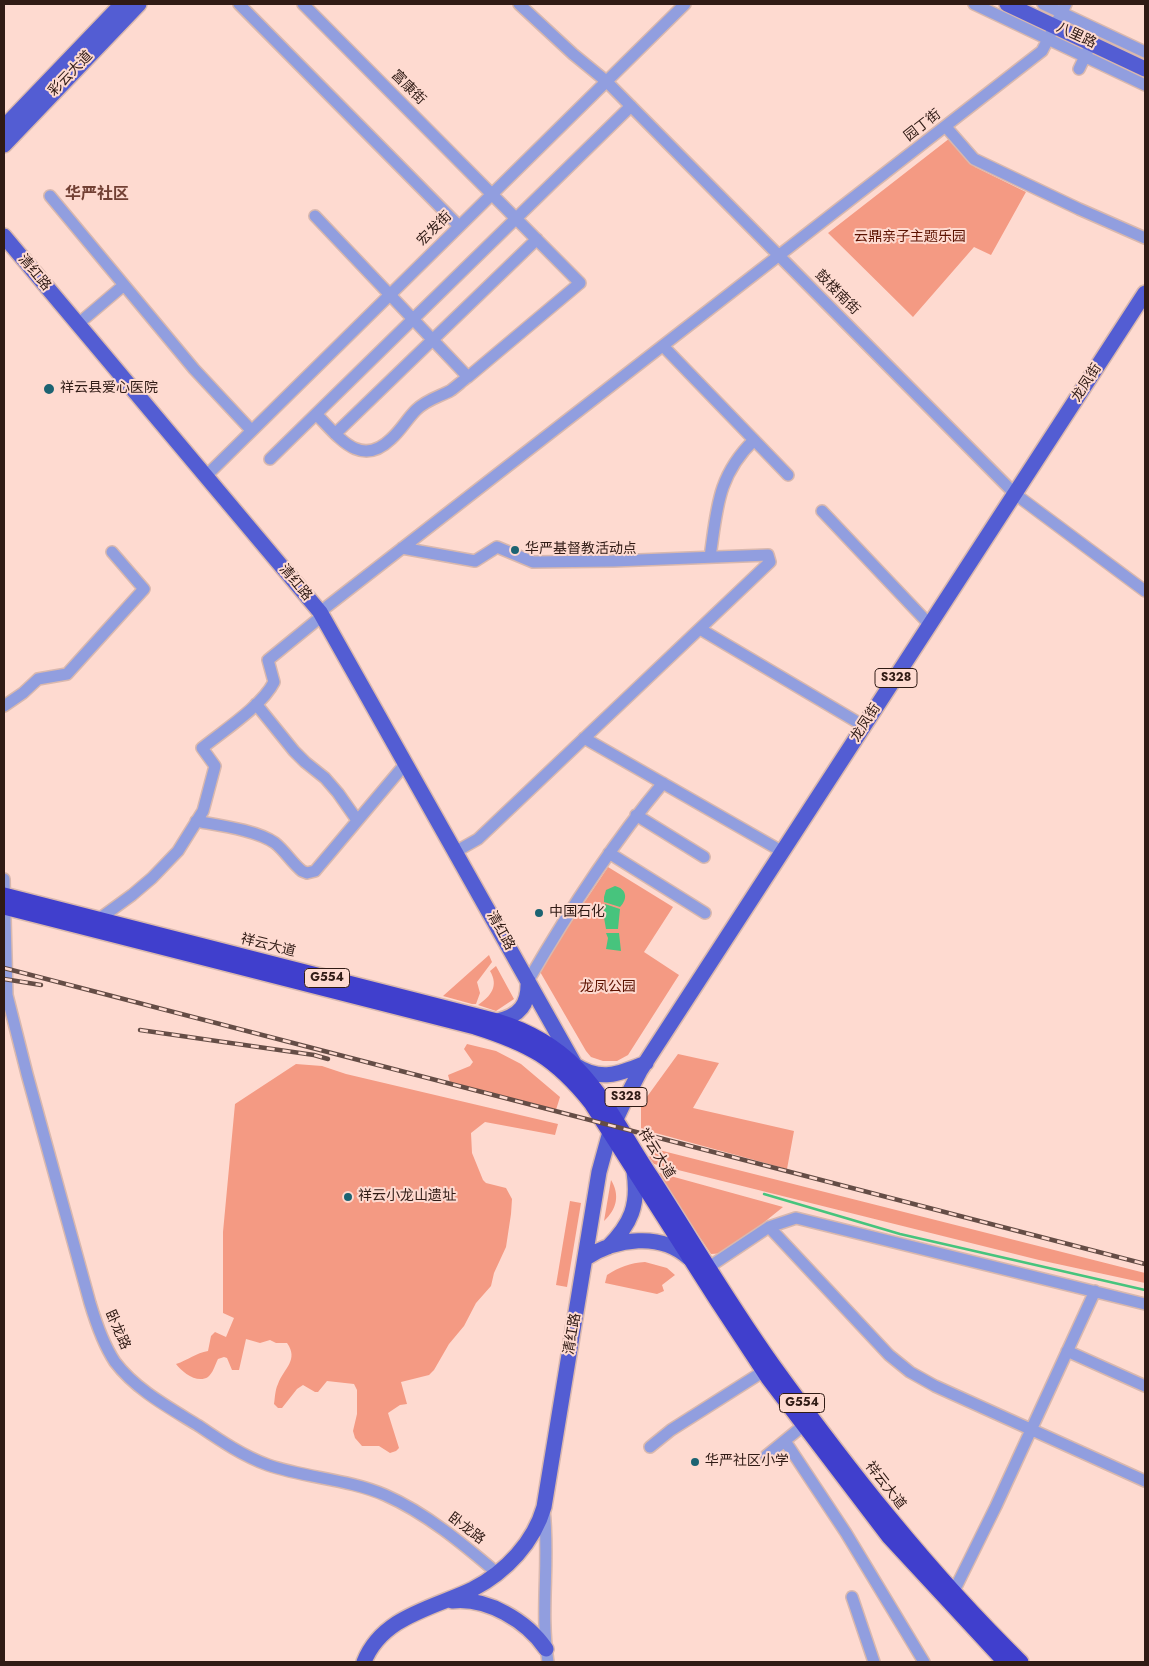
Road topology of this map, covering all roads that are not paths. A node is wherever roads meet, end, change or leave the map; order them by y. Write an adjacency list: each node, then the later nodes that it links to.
1 (122, 4): 19 (main road, 彩云大道)
2 (139, 4): 21 (main road, 彩云大道)
3 (239, 4): 26 (street)
4 (303, 4): 22 (street, 富康街)
5 (519, 4): 16 (street, 鼓楼南街)
6 (685, 4): 16 (street, 宏发街)
7 (974, 4): 11 (street)
8 (1007, 4): 11 (main road, 八里路)
9 (1043, 4): 10 (street)
10 (1064, 8): 11 (street, 园丁街); 13 (street)
11 (1052, 33): 12 (main road, 八里路); 20 (street, 园丁街)
12 (1088, 50): 14 (street); 15 (main road, 八里路); 17 (street)
13 (1145, 52)
14 (1079, 69)
15 (1145, 69)
16 (606, 81): 18 (street, 鼓楼南街); 22 (street, 宏发街)
17 (1145, 84)
18 (631, 106): 25 (street); 30 (street, 鼓楼南街)
19 (4, 127)
20 (946, 127): 28 (street); 30 (street, 园丁街)
21 (4, 145)
22 (492, 194): 25 (street, 富康街); 26 (street, 宏发街)
23 (50, 196): 31 (street)
24 (315, 216): 33 (street)
25 (516, 219): 29 (street, 富康街); 34 (street)
26 (459, 226): 33 (street, 宏发街)
27 (4, 236): 35 (main road, 清红路)
28 (1145, 238)
29 (537, 240): 36 (street); 38 (street, 富康街)
30 (779, 256): 37 (street, 园丁街); 46 (street, 鼓楼南街)
31 (124, 285): 35 (street); 40 (street)
32 (1145, 293): 46 (main road, 龙凤街 / S328)
33 (390, 294): 34 (street); 40 (street, 宏发街)
34 (413, 319): 36 (street); 39 (street)
35 (78, 324): 45 (main road, 清红路)
36 (433, 340): 38 (street); 41 (street)
37 (664, 346): 42 (street); 48 (street, 园丁街)
38 (468, 377): 41 (street)
39 (316, 414): 41 (street); 43 (street)
40 (252, 430): 45 (street, 宏发街)
41 (335, 434)
42 (754, 440): 44 (street); 50 (street)
43 (270, 459)
44 (788, 475)
45 (206, 476): 52 (main road, 清红路)
46 (1015, 494): 51 (street, 鼓楼南街); 53 (main road, 龙凤街 / S328)
47 (822, 511): 53 (street)
48 (402, 548): 50 (street); 52 (street, 园丁街)
49 (112, 552): 56 (street)
50 (710, 557): 54 (street)
51 (1145, 590)
52 (321, 614): 55 (street, 园丁街); 59 (main road, 清红路)
53 (930, 625): 57 (main road, 龙凤街 / S328)
54 (700, 629): 57 (street); 58 (street)
55 (256, 704): 62 (street); 63 (street)
56 (4, 706)
57 (864, 726): 65 (main road, 龙凤街 / S328)
58 (584, 738): 60 (street); 64 (street)
59 (406, 763): 62 (street); 64 (main road, 清红路)
60 (663, 783): 61 (street); 65 (street)
61 (636, 815): 66 (street); 67 (street)
62 (357, 820): 63 (street)
63 (196, 822): 71 (street)
64 (456, 852): 72 (main road, 清红路)
65 (783, 852): 75 (main road, 龙凤街 / S328)
66 (609, 853): 70 (street); 72 (street)
67 (704, 858)
68 (4, 879): 69 (street, 卧龙路)
69 (4, 901): 71 (highway, 祥云大道 / G554); 73 (street, 卧龙路); 77 (highway, 祥云大道 / G554)
70 (705, 913)
71 (99, 919): 74 (highway, 祥云大道 / G554)
72 (528, 981): 74 (main road); 76 (main road, 清红路)
73 (6, 995): 96 (street, 卧龙路)
74 (497, 1021): 76 (highway, 祥云大道 / G554)
75 (646, 1063): 76 (main road); 77 (main road, 龙凤街 / S328)
76 (574, 1065): 77 (main road, 清红路)
77 (613, 1125): 78 (highway, 祥云大道 / G554); 81 (main road, 清红路); 83 (highway, 祥云大道 / G554)
78 (634, 1172): 80 (main road); 82 (highway, 祥云大道 / G554)
79 (769, 1227): 83 (street); 84 (street); 90 (street)
80 (607, 1248): 81 (main road); 82 (main road)
81 (586, 1258): 95 (main road, 清红路)
82 (690, 1258): 87 (highway, 祥云大道 / G554)
83 (709, 1267): 97 (highway, 祥云大道 / G554)
84 (1095, 1291): 85 (street); 86 (street)
85 (1145, 1304)
86 (1067, 1351): 88 (street); 90 (street)
87 (764, 1371): 89 (highway, 祥云大道 / G554); 92 (street)
88 (1145, 1386)
89 (804, 1426): 91 (street); 97 (highway, 祥云大道 / G554)
90 (1031, 1429): 94 (street); 97 (street)
91 (785, 1441): 93 (street); 103 (street)
92 (650, 1447)
93 (766, 1456)
94 (1145, 1481)
95 (544, 1507): 96 (main road, 清红路); 100 (street)
96 (496, 1573): 99 (main road, 清红路)
97 (949, 1595): 104 (highway, 祥云大道 / G554); 105 (highway, 祥云大道 / G554)
98 (852, 1597): 102 (street)
99 (433, 1605): 100 (main road); 101 (main road, 清红路)
100 (547, 1656)
101 (364, 1662)
102 (874, 1662)
103 (924, 1662)
104 (1005, 1662)
105 (1021, 1662)

